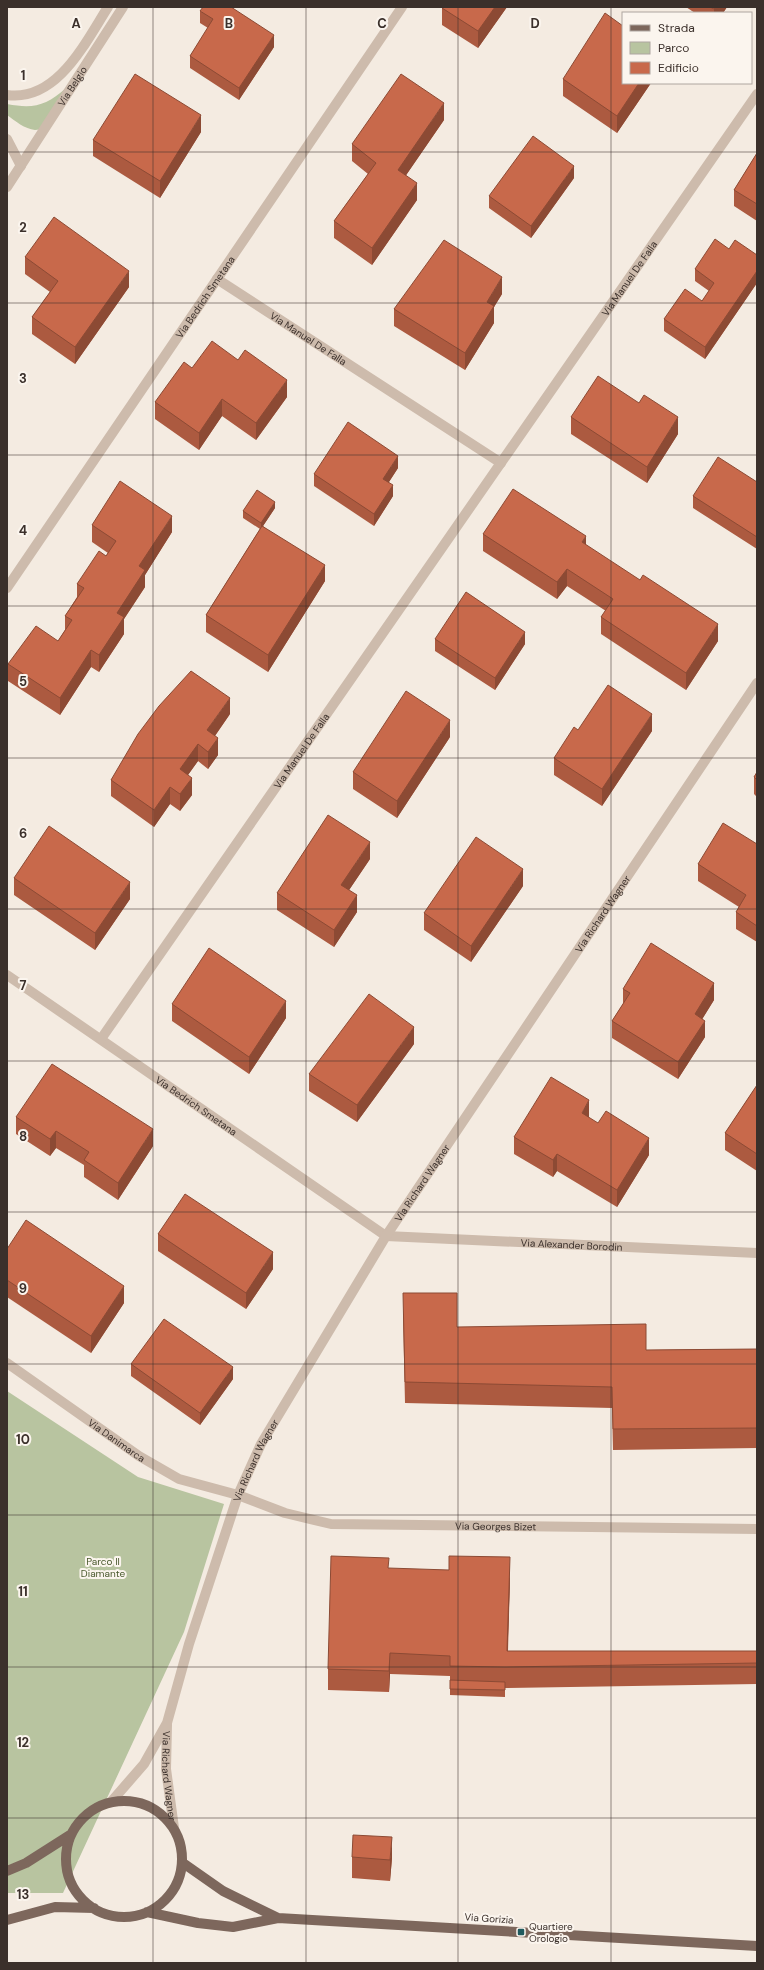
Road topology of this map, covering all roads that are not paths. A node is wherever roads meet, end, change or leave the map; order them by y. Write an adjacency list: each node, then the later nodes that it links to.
1 (108, 7): 5 (street, Via Belgio)
2 (123, 7): 7 (street, Via Belgio)
3 (402, 7): 9 (street, Via Bedrich Smetana)
4 (757, 94): 10 (street, Via Manuel De Falla)
5 (7, 95)
6 (7, 139): 7 (street)
7 (21, 166): 8 (street, Via Belgio)
8 (7, 187)
9 (217, 279): 10 (street, Via Manuel De Falla); 11 (street, Via Bedrich Smetana)
10 (502, 463): 14 (street, Via Manuel De Falla)
11 (7, 588)
12 (757, 683): 15 (street, Via Richard Wagner)
13 (7, 975): 14 (street, Via Bedrich Smetana)
14 (101, 1039): 15 (street, Via Bedrich Smetana)
15 (386, 1236): 16 (street, Via Alexander Borodin); 18 (street, Via Richard Wagner)
16 (757, 1253)
17 (7, 1363): 18 (street, Via Danimarca)
18 (238, 1495): 19 (street, Via Georges Bizet); 20 (street, Via Richard Wagner)
19 (756, 1529)
20 (167, 1723): 21 (street, Via Richard Wagner); 22 (street, Via Richard Wagner)
21 (111, 1802): 22 (main road); 23 (main road)
22 (174, 1828): 24 (main road)
23 (70, 1835): 25 (main road); 26 (main road)
24 (182, 1863): 27 (main road); 28 (main road, Via Gorizia)
25 (7, 1871)
26 (94, 1908): 27 (main road); 29 (main road)
27 (147, 1912): 28 (main road, Via Gorizia)
28 (278, 1918): 30 (main road, Via Gorizia)
29 (7, 1920)
30 (722, 1945): 31 (main road, Via Gorizia); 32 (main road, Via Gorizia)
31 (757, 1946)
32 (757, 1952)

